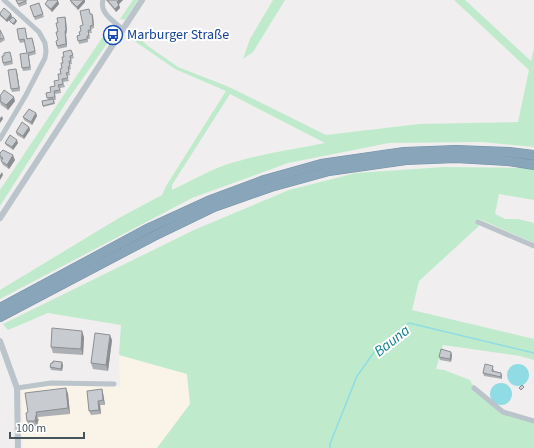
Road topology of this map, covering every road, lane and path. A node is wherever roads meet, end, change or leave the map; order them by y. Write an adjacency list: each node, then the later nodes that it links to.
1 (4, 0): 5 (street)
2 (103, 0): 4 (street)
3 (142, 0): 4 (street)
4 (122, 29): 8 (street)
5 (0, 139)
6 (534, 156): 11 (highway)
7 (534, 165): 12 (highway)
8 (0, 218)
9 (478, 222): 10 (street)
10 (534, 246)
11 (0, 308)
12 (0, 317)
13 (0, 341): 15 (street)
14 (114, 384): 15 (street)
15 (17, 388): 18 (street)
16 (474, 388): 17 (street)
17 (534, 421)
18 (18, 448)

